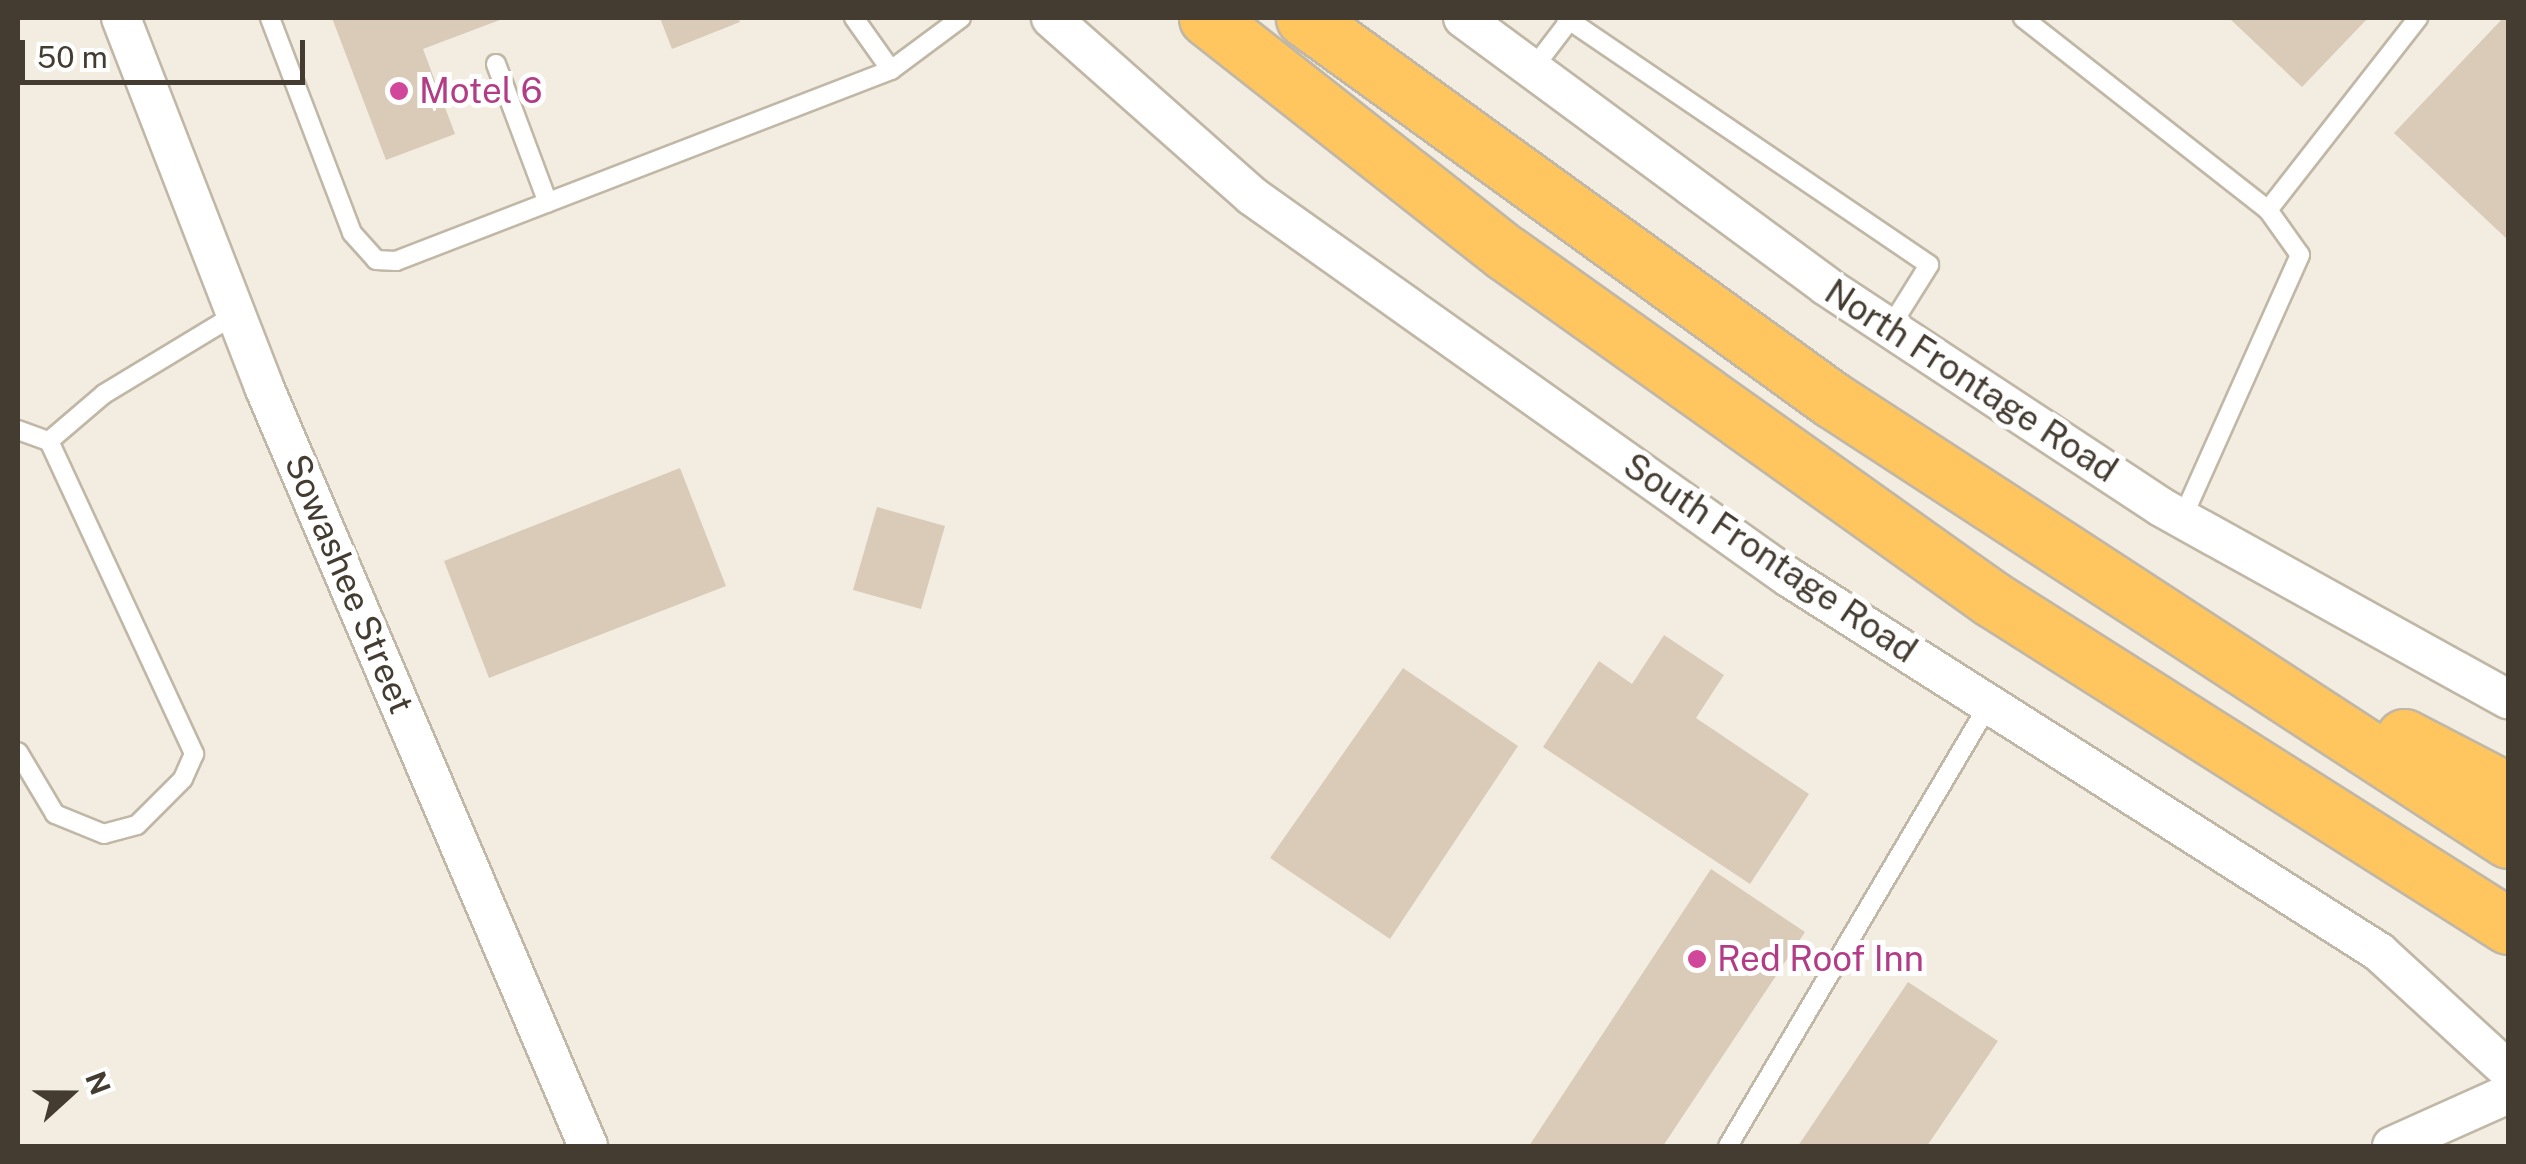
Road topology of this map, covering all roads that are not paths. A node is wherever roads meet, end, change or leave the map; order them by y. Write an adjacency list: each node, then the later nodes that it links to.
1 (121, 18): 17 (street, Sowashee Street)
2 (270, 18): 15 (lane)
3 (854, 18): 13 (lane)
4 (962, 18): 13 (lane)
5 (1051, 18): 24 (street, South Frontage Road)
6 (1206, 18): 28 (highway)
7 (1304, 18): 22 (highway)
8 (1463, 18): 14 (street, North Frontage Road)
9 (2022, 18): 16 (lane)
10 (2418, 18): 16 (lane)
11 (1568, 19): 14 (lane); 18 (lane)
12 (496, 64): 15 (lane)
13 (891, 70): 15 (lane)
14 (1531, 72): 18 (street, North Frontage Road)
15 (548, 202)
16 (2268, 210): 21 (lane)
17 (236, 314): 20 (lane); 31 (street, Sowashee Street)
18 (1889, 329): 21 (street, North Frontage Road)
19 (18, 430): 20 (lane)
20 (49, 440): 25 (lane)
21 (2182, 519): 23 (street, North Frontage Road)
22 (2205, 643): 26 (highway); 27 (highway)
23 (2508, 699)
24 (1989, 704): 29 (street, South Frontage Road); 32 (lane)
25 (18, 752)
26 (2508, 791)
27 (2508, 840)
28 (2502, 926)
29 (2508, 1070)
30 (2508, 1094): 33 (street)
31 (588, 1146)
32 (1728, 1146)
33 (2392, 1146)

